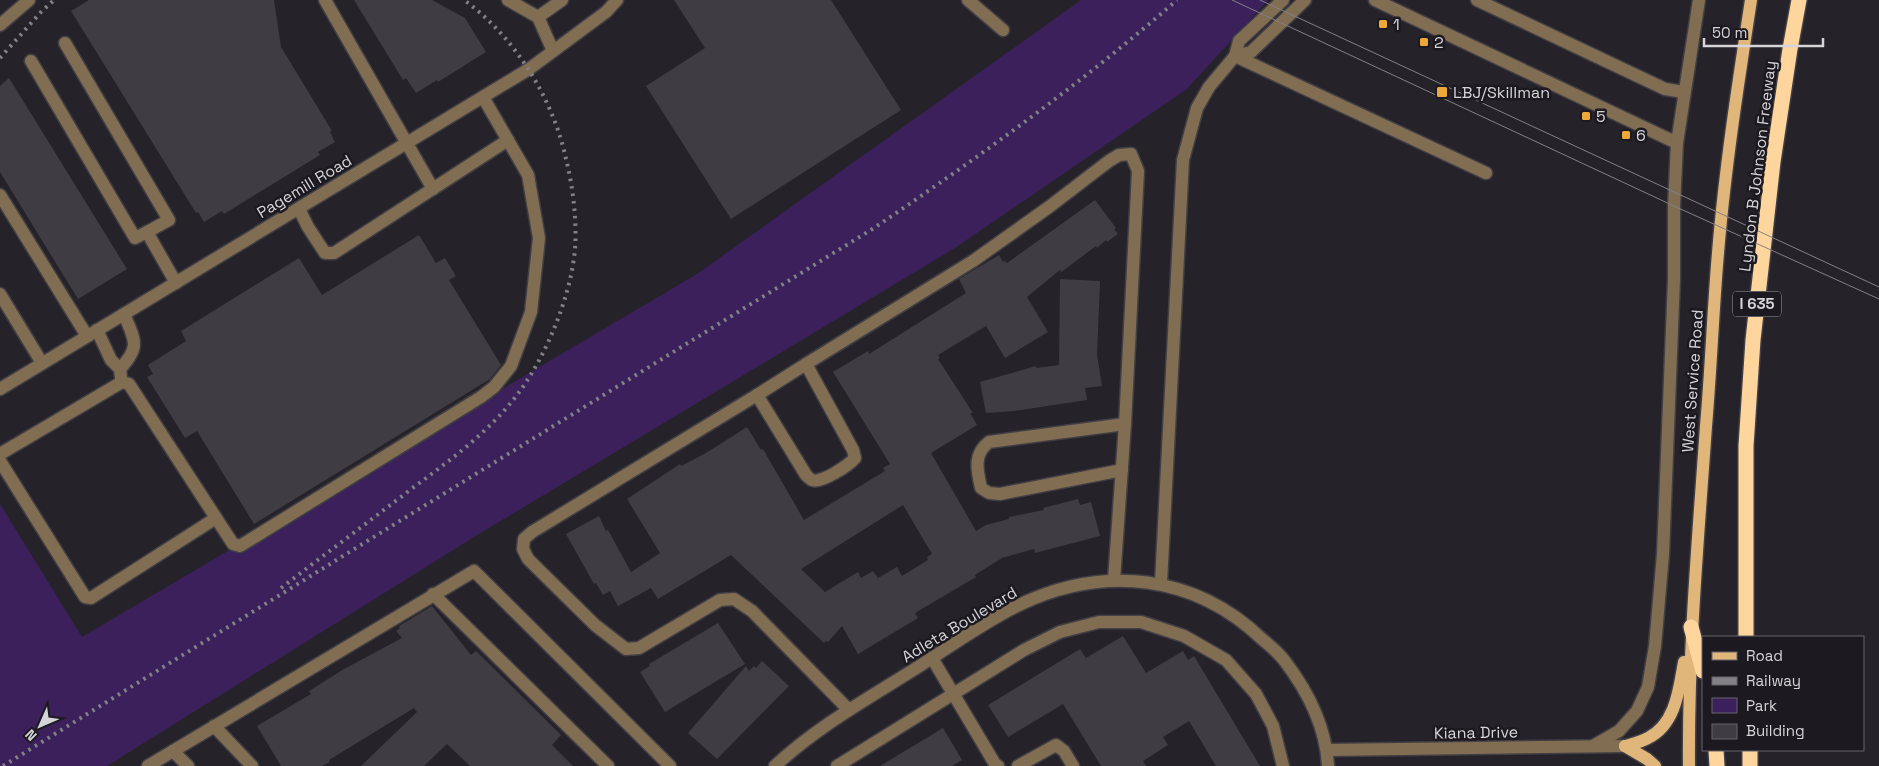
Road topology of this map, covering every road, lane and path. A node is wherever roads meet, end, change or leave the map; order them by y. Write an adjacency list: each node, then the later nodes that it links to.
1 (29, 0): 15 (street)
2 (325, 0): 25 (street)
3 (508, 0): 14 (street)
4 (562, 0): 14 (street)
5 (616, 0): 18 (street, Pagemill Road)
6 (968, 0): 16 (street)
7 (1283, 0): 19 (street)
8 (1305, 0): 19 (street)
9 (1375, 0): 24 (street)
10 (1477, 0): 21 (street)
11 (1698, 0): 21 (street)
12 (1751, 0): 49 (main road, West Service Road)
13 (1799, 0): 50 (highway, Lyndon B Johnson Freeway / I 635)
14 (538, 17): 18 (street)
15 (0, 25)
16 (1003, 30)
17 (66, 43): 30 (street)
18 (553, 51): 22 (street, Pagemill Road)
19 (1236, 56): 26 (street); 47 (street)
20 (32, 61): 30 (street)
21 (1684, 92): 24 (street)
22 (484, 97): 23 (street); 25 (street, Pagemill Road)
23 (508, 140): 27 (street); 45 (street)
24 (1677, 143): 56 (street)
25 (406, 144): 27 (street); 29 (street, Pagemill Road)
26 (1486, 174)
27 (433, 189): 29 (street)
28 (0, 195): 34 (street)
29 (299, 209): 31 (street, Pagemill Road)
30 (147, 232): 31 (street)
31 (176, 282): 33 (street, Pagemill Road)
32 (0, 294): 35 (street)
33 (124, 314): 34 (street, Pagemill Road); 37 (street)
34 (92, 333): 35 (street, Pagemill Road); 37 (street)
35 (42, 363): 39 (street, Pagemill Road)
36 (806, 364): 40 (street); 40 (street); 41 (street)
37 (120, 369): 38 (street)
38 (122, 382): 42 (street); 45 (street)
39 (0, 389)
40 (757, 394): 54 (street)
41 (1125, 424): 44 (street); 44 (street)
42 (0, 454)
43 (0, 461): 45 (street)
44 (1122, 470): 46 (street)
45 (216, 518)
46 (1114, 580): 47 (street, Adleta Boulevard); 51 (street, Adleta Boulevard)
47 (1161, 583): 58 (street, Adleta Boulevard)
48 (434, 594): 55 (street); 65 (street); 66 (street)
49 (1691, 628): 52 (highway); 57 (main road); 75 (main road, West Service Road)
50 (1746, 636)
51 (932, 658): 53 (street); 54 (street, Adleta Boulevard)
52 (1702, 667)
53 (952, 690): 68 (street); 69 (street); 72 (street)
54 (849, 710): 67 (street, Adleta Boulevard)
55 (214, 726): 59 (street); 64 (street)
56 (1593, 746): 57 (street, Kiana Drive); 58 (street, Kiana Drive)
57 (1625, 746): 74 (main road)
58 (1327, 750): 73 (street, Adleta Boulevard)
59 (173, 751): 62 (street); 63 (street)
60 (1716, 751): 76 (highway)
61 (1750, 751): 77 (highway)
62 (148, 766)
63 (188, 766)
64 (252, 766)
65 (608, 766)
66 (670, 766)
67 (776, 766)
68 (837, 766)
69 (998, 766)
70 (1018, 766): 71 (street)
71 (1073, 766)
72 (1283, 766)
73 (1328, 766)
74 (1655, 766)
75 (1689, 766)
76 (1717, 766)
77 (1750, 766)

